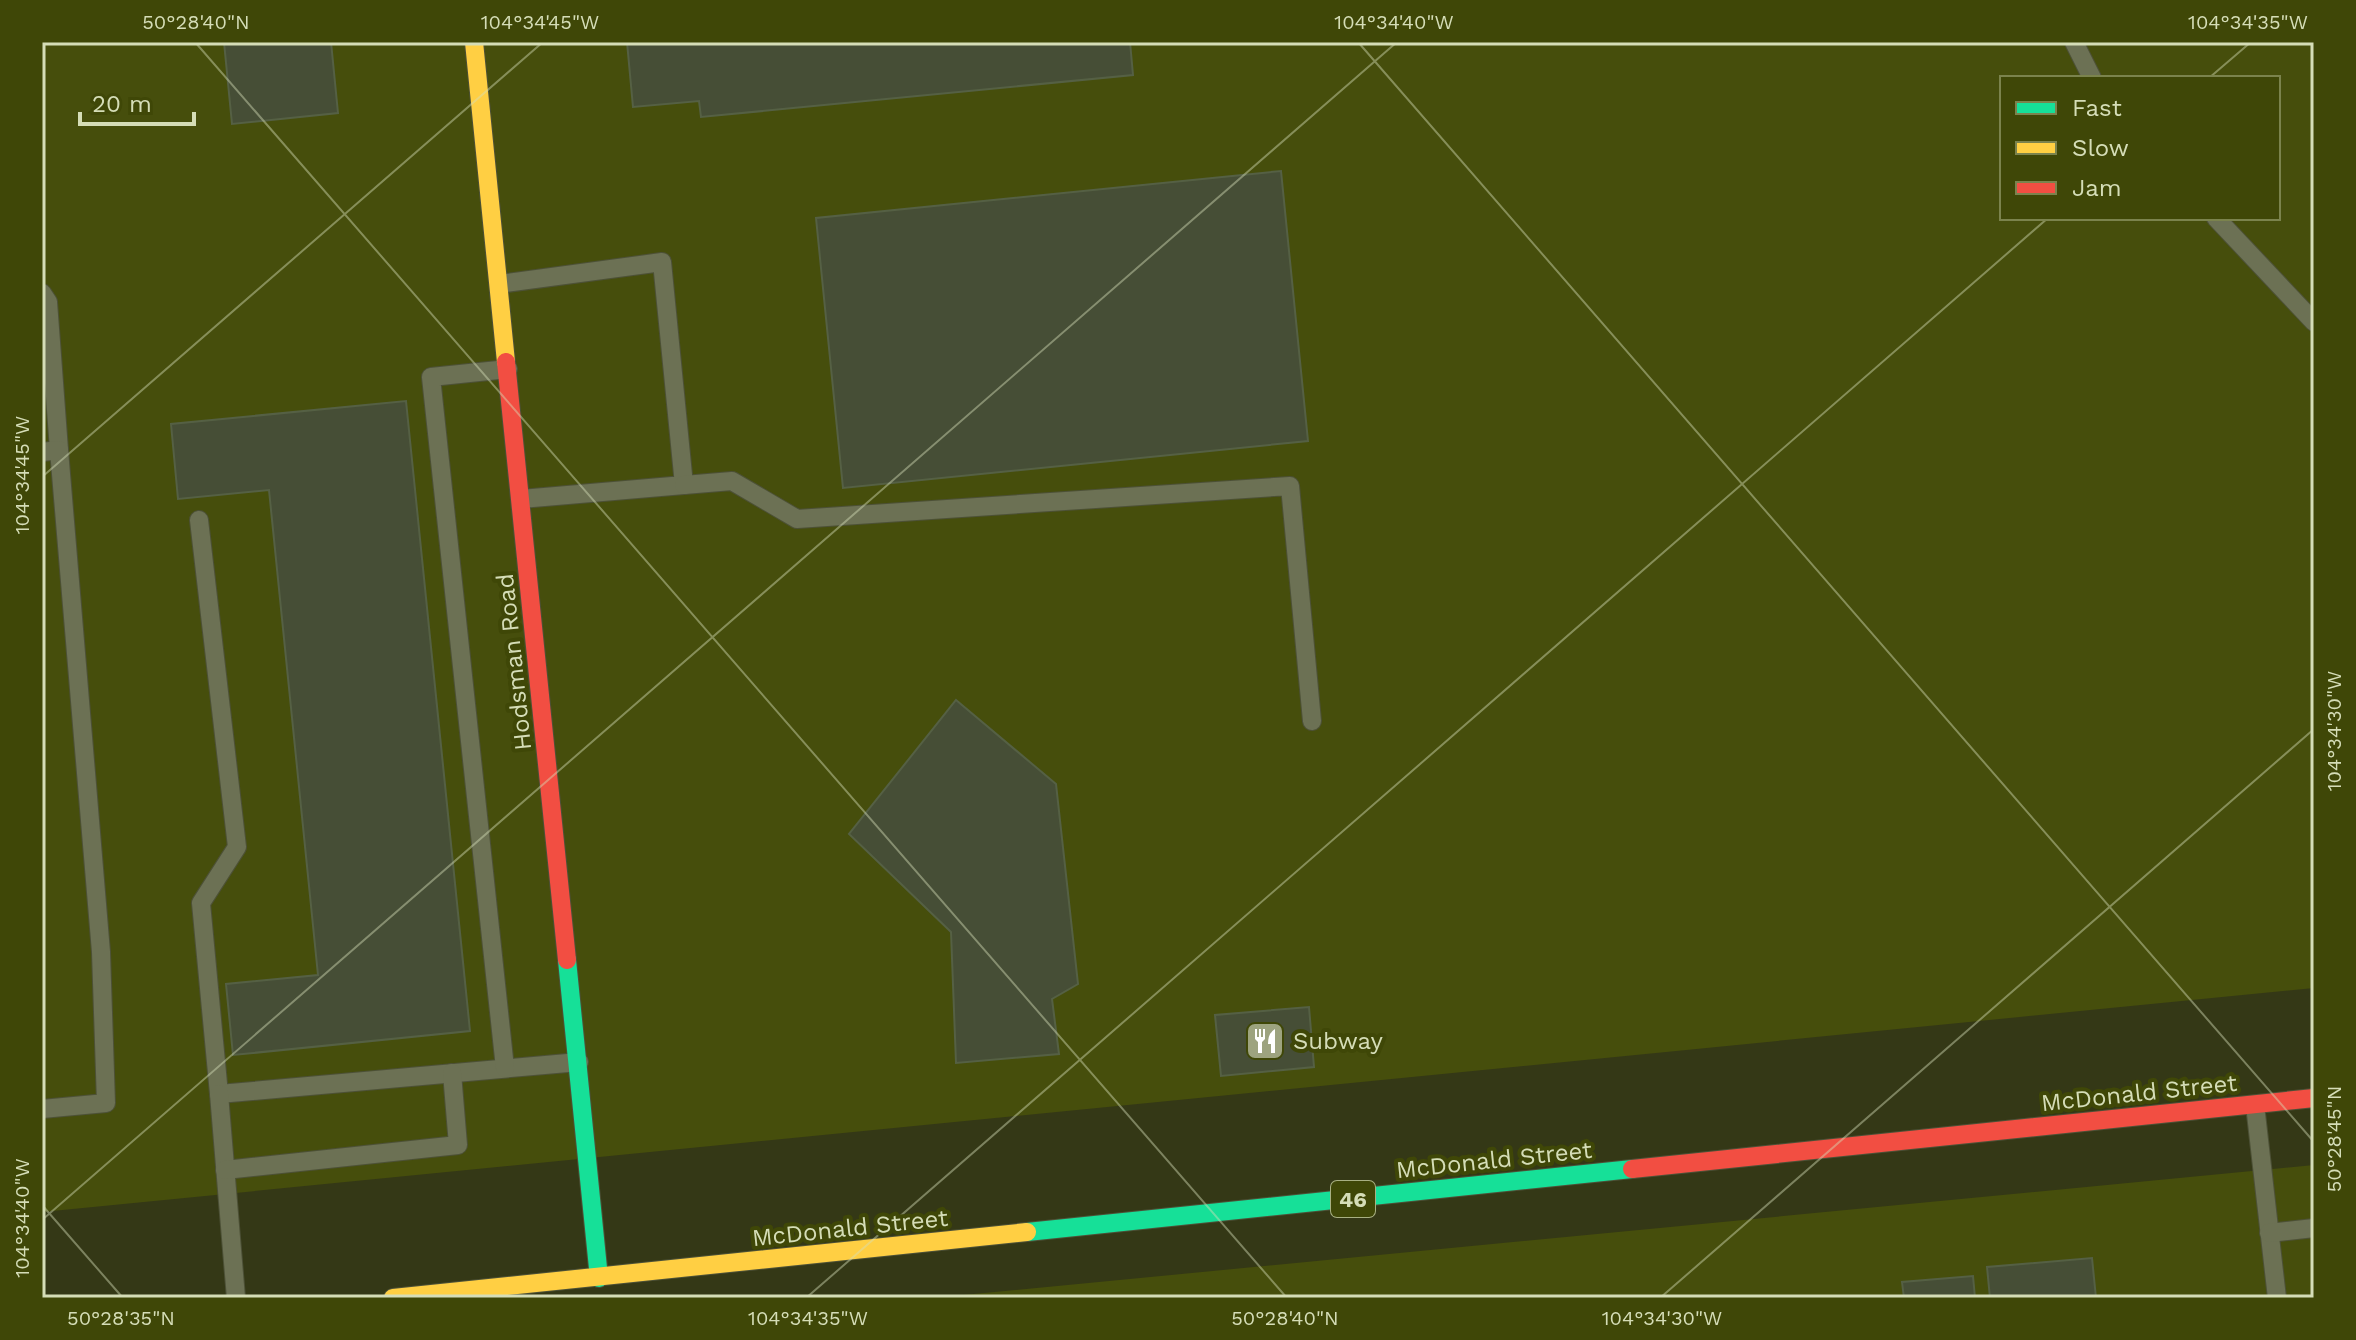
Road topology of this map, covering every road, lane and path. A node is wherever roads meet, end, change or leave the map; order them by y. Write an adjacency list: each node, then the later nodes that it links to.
1 (474, 42): 5 (main road, Hodsman Road)
2 (2074, 42): 3 (lane)
3 (2091, 76)
4 (2218, 220): 7 (lane)
5 (499, 284): 8 (main road, Hodsman Road); 10 (lane)
6 (42, 293): 9 (lane)
7 (2314, 322)
8 (508, 369): 11 (main road, Hodsman Road); 15 (lane)
9 (50, 451): 20 (lane)
10 (684, 485): 11 (lane); 13 (lane)
11 (521, 499): 14 (main road, Hodsman Road)
12 (199, 520): 17 (lane)
13 (1312, 721)
14 (579, 1062): 15 (lane); 24 (main road, Hodsman Road)
15 (505, 1068): 16 (lane)
16 (452, 1073): 17 (lane); 21 (lane)
17 (219, 1094): 21 (lane)
18 (2314, 1098): 19 (main road, McDonald Street / 46)
19 (2255, 1105): 23 (lane); 24 (main road, McDonald Street / 46)
20 (42, 1109)
21 (225, 1170): 25 (lane)
22 (2314, 1228): 23 (lane)
23 (2269, 1233): 27 (lane)
24 (599, 1278): 26 (main road, McDonald Street / 46)
25 (236, 1298)
26 (393, 1298)
27 (2277, 1298)

